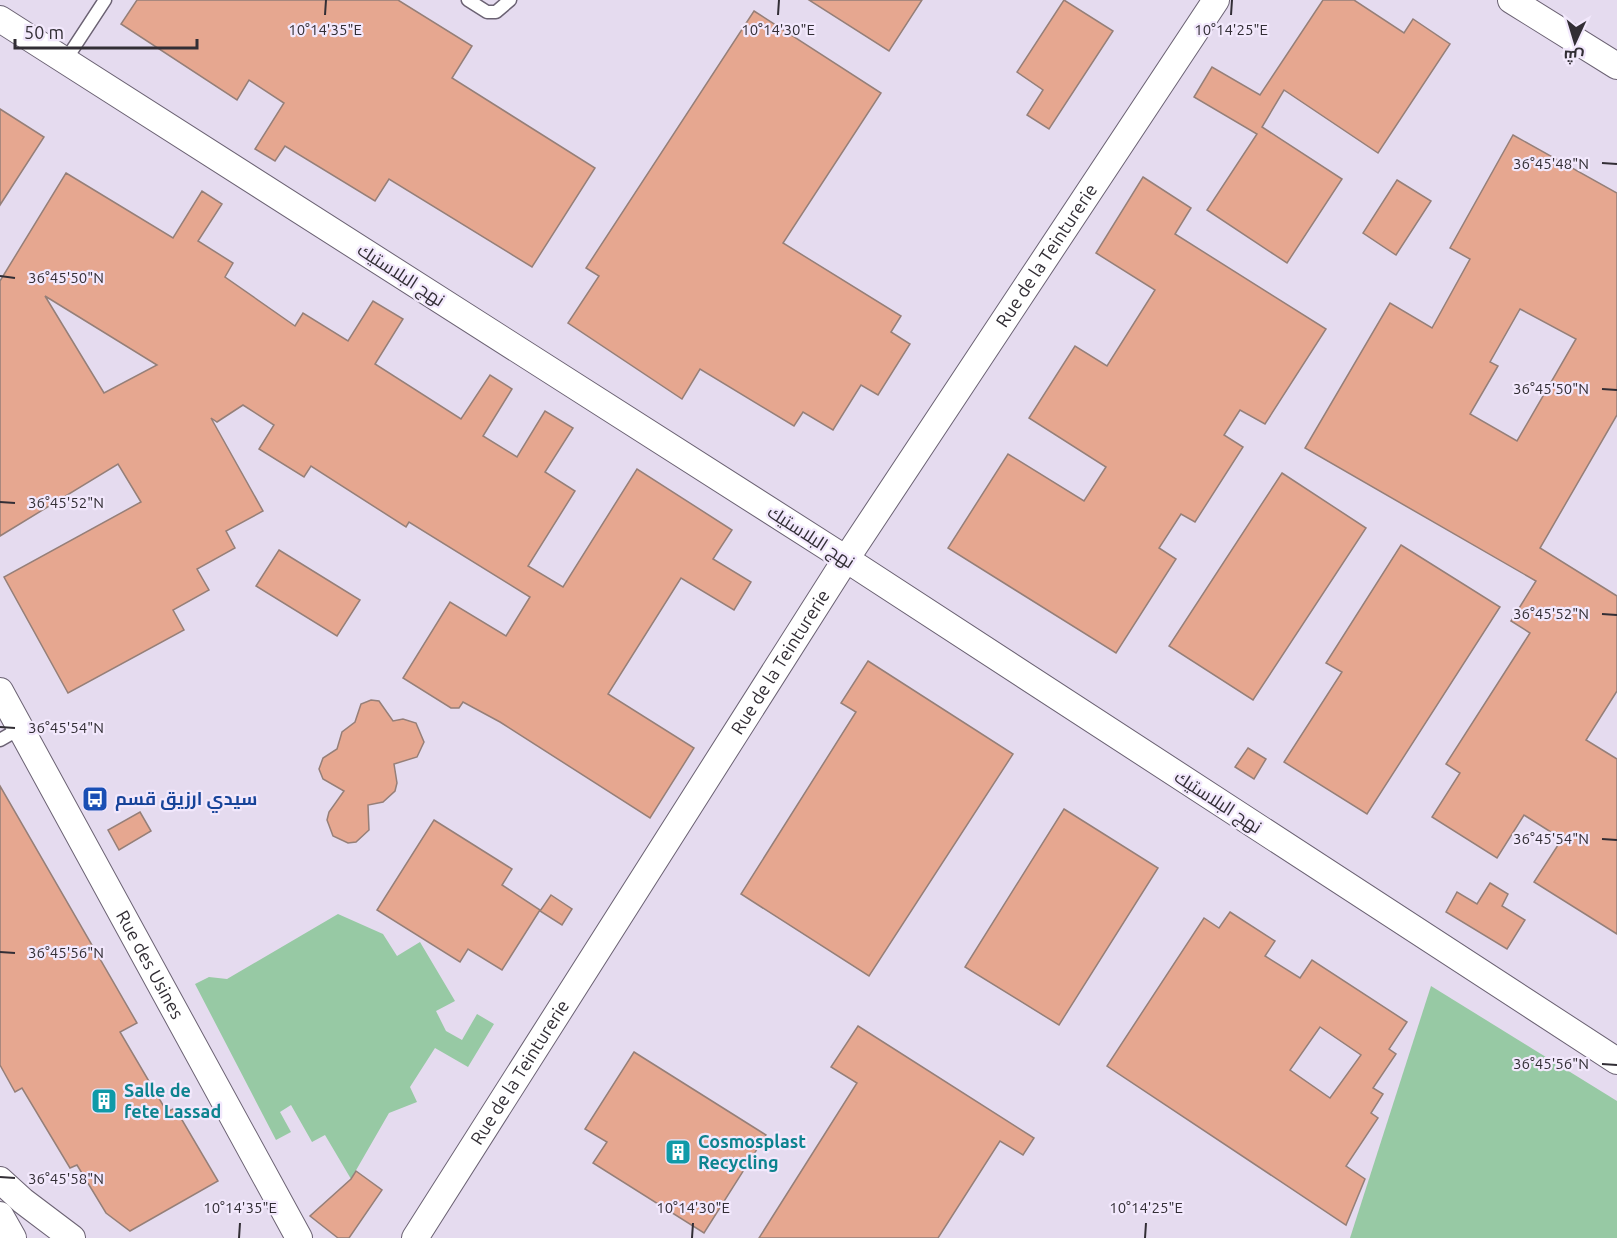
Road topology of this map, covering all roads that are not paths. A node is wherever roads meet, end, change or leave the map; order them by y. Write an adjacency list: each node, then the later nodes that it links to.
1 (105, 0): 7 (lane)
2 (468, 0): 3 (lane)
3 (510, 0)
4 (1216, 0): 9 (street, Rue de la Teinturerie)
5 (1511, 0): 8 (street)
6 (0, 19): 7 (street, نهج البلاستيك)
7 (65, 61): 9 (street, نهج البلاستيك)
8 (1617, 66)
9 (846, 559): 12 (street, نهج البلاستيك); 18 (street, Rue de la Teinturerie)
10 (0, 691): 11 (street, Rue des Usines)
11 (10, 734): 17 (street, Rue des Usines)
12 (1617, 1060)
13 (0, 1180): 16 (street)
14 (0, 1215): 15 (street)
15 (13, 1238)
16 (72, 1238)
17 (299, 1238)
18 (414, 1238)

